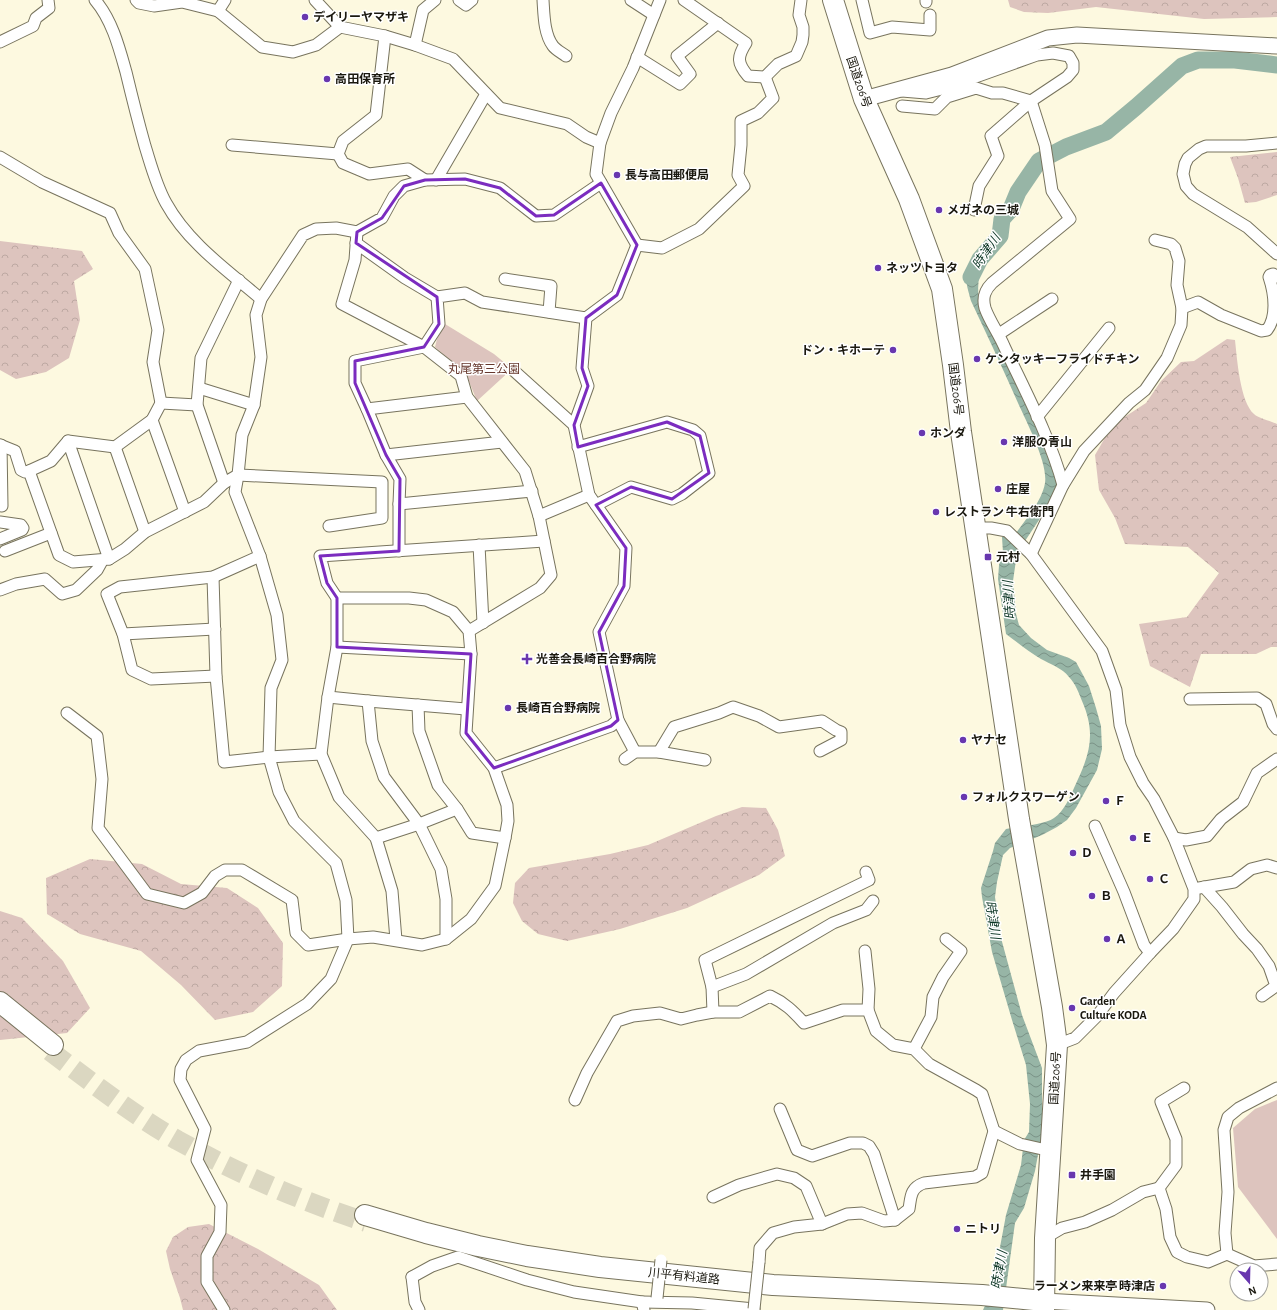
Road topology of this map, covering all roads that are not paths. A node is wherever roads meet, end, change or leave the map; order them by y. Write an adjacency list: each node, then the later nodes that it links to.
1 (48, 0): 22 (street)
2 (95, 0): 48 (street)
3 (136, 0): 16 (street)
4 (225, 0): 16 (street)
5 (315, 0): 20 (street)
6 (435, 0): 23 (street)
7 (459, 0): 8 (street)
8 (472, 0)
9 (543, 0): 25 (street)
10 (631, 0): 17 (street)
11 (660, 0): 17 (street)
12 (684, 0): 19 (street)
13 (801, 0): 27 (street)
14 (833, 0): 30 (highway, 国道206号)
15 (862, 0): 18 (street)
16 (218, 11): 20 (street)
17 (654, 15): 26 (street)
18 (930, 15)
19 (718, 23): 26 (street); 27 (street)
20 (340, 27): 21 (street)
21 (385, 36): 23 (street); 36 (street)
22 (0, 42)
23 (415, 45): 29 (street)
24 (1277, 46): 28 (street)
25 (566, 56)
26 (637, 57): 34 (street)
27 (765, 77): 44 (street)
28 (896, 90): 30 (street); 31 (street)
29 (486, 94): 34 (street); 39 (street)
30 (864, 99): 87 (highway, 国道206号)
31 (1031, 101): 32 (street); 41 (street); 56 (street)
32 (902, 106)
33 (1277, 142): 45 (street)
34 (600, 143): 40 (street)
35 (232, 145): 36 (street)
36 (338, 154): 38 (street)
37 (0, 157): 61 (street)
38 (425, 180): 39 (street); 42 (street)
39 (436, 180): 40 (street)
40 (600, 183): 44 (street)
41 (974, 210)
42 (357, 237): 49 (street); 50 (street); 57 (street)
43 (1156, 240): 52 (street)
44 (637, 246): 54 (street)
45 (1277, 254)
46 (1277, 277): 52 (street)
47 (505, 279): 53 (street)
48 (239, 280): 50 (street); 59 (street)
49 (437, 298): 53 (street); 57 (street)
50 (261, 300): 63 (street)
51 (1052, 300): 56 (street)
52 (1182, 308): 77 (street)
53 (549, 312): 54 (street)
54 (586, 318): 67 (street)
55 (1109, 328): 65 (street)
56 (999, 334): 65 (street)
57 (424, 347): 60 (street); 64 (street)
58 (512, 368): 67 (street)
59 (199, 388): 62 (street); 63 (street)
60 (467, 397): 64 (street); 69 (street)
61 (161, 403): 62 (street); 66 (street)
62 (197, 405): 76 (street)
63 (254, 405): 75 (street)
64 (368, 410): 73 (street)
65 (1037, 417): 77 (street)
66 (152, 420): 71 (street); 83 (street)
67 (574, 425): 72 (street)
68 (68, 441): 71 (street); 74 (street); 97 (street)
69 (502, 442): 73 (street); 78 (street)
70 (0, 445): 74 (street); 82 (street)
71 (115, 447): 88 (street)
72 (578, 447): 79 (street); 81 (street)
73 (386, 455): 80 (street)
74 (29, 471): 89 (street)
75 (238, 475): 76 (street); 86 (street); 96 (street)
76 (224, 482): 83 (street)
77 (1062, 485): 95 (street)
78 (532, 491): 80 (street); 84 (street)
79 (589, 495): 81 (street); 84 (street)
80 (399, 504): 94 (street)
81 (596, 505): 114 (street)
82 (2, 506)
83 (185, 512): 88 (street)
84 (539, 516): 91 (street)
85 (0, 522): 90 (street)
86 (329, 526)
87 (976, 528): 95 (street); 147 (highway, 国道206号)
88 (145, 532): 97 (street)
89 (51, 533): 93 (street); 97 (street)
90 (0, 539)
91 (544, 541): 92 (street); 101 (street)
92 (480, 546): 94 (street); 101 (street)
93 (5, 551)
94 (399, 551): 100 (street)
95 (1031, 554): 130 (street)
96 (260, 556): 98 (street); 120 (street)
97 (106, 560): 99 (street)
98 (213, 577): 102 (street); 104 (street)
99 (0, 590)
100 (337, 598): 103 (street); 105 (street)
101 (483, 623): 103 (street)
102 (215, 629): 104 (street); 107 (street)
103 (469, 631): 106 (street)
104 (123, 634): 107 (street)
105 (337, 647): 106 (street); 108 (street)
106 (471, 654): 112 (street)
107 (216, 676): 120 (street)
108 (328, 697): 110 (street); 119 (street)
109 (1190, 699): 115 (street)
110 (368, 701): 111 (street); 126 (street)
111 (418, 705): 112 (street); 125 (street)
112 (466, 709): 124 (street)
113 (67, 713): 135 (street)
114 (618, 720): 117 (street); 124 (street)
115 (1277, 729)
116 (820, 751): 118 (street)
117 (635, 752): 118 (street); 122 (street)
118 (660, 752): 123 (street)
119 (321, 754): 120 (street); 128 (street)
120 (269, 757): 135 (street)
121 (1277, 758): 130 (street)
122 (625, 759)
123 (705, 760)
124 (494, 768): 129 (street)
125 (457, 809): 126 (street); 129 (street)
126 (419, 824): 128 (street); 136 (street)
127 (1095, 826): 140 (street)
128 (376, 838): 138 (street)
129 (505, 838): 136 (street)
130 (1174, 838): 133 (street)
131 (1277, 868): 133 (street)
132 (866, 872): 141 (street)
133 (1199, 888): 140 (street); 142 (street)
134 (873, 901): 141 (street)
135 (348, 939): 138 (street); 167 (street)
136 (446, 939): 138 (street)
137 (946, 939): 148 (street)
138 (396, 940)
139 (865, 951): 144 (street)
140 (1150, 952): 147 (street)
141 (712, 987): 146 (street)
142 (1262, 996)
143 (0, 1002): 145 (highway)
144 (868, 1010): 146 (street); 148 (street)
145 (0, 1011)
146 (713, 1012): 151 (street)
147 (1057, 1045): 154 (highway, 国道206号)
148 (914, 1048): 153 (street)
149 (1184, 1088): 155 (street)
150 (1277, 1088): 161 (street)
151 (575, 1100)
152 (780, 1109): 158 (street)
153 (994, 1130): 154 (street); 158 (street)
154 (1047, 1150): 160 (highway, 国道206号)
155 (1159, 1188): 160 (street); 161 (street)
156 (713, 1197): 159 (street)
157 (365, 1219): 165 (highway, 川平有料道路)
158 (895, 1220): 159 (street)
159 (822, 1224): 166 (street, bridge)
160 (1045, 1238): 165 (highway, 国道206号)
161 (1227, 1254): 163 (street)
162 (661, 1260): 164 (street, bridge)
163 (1277, 1264)
164 (657, 1298)
165 (1044, 1305): 169 (street)
166 (643, 1306): 168 (street)
167 (224, 1310)
168 (419, 1310)
169 (1207, 1310)

